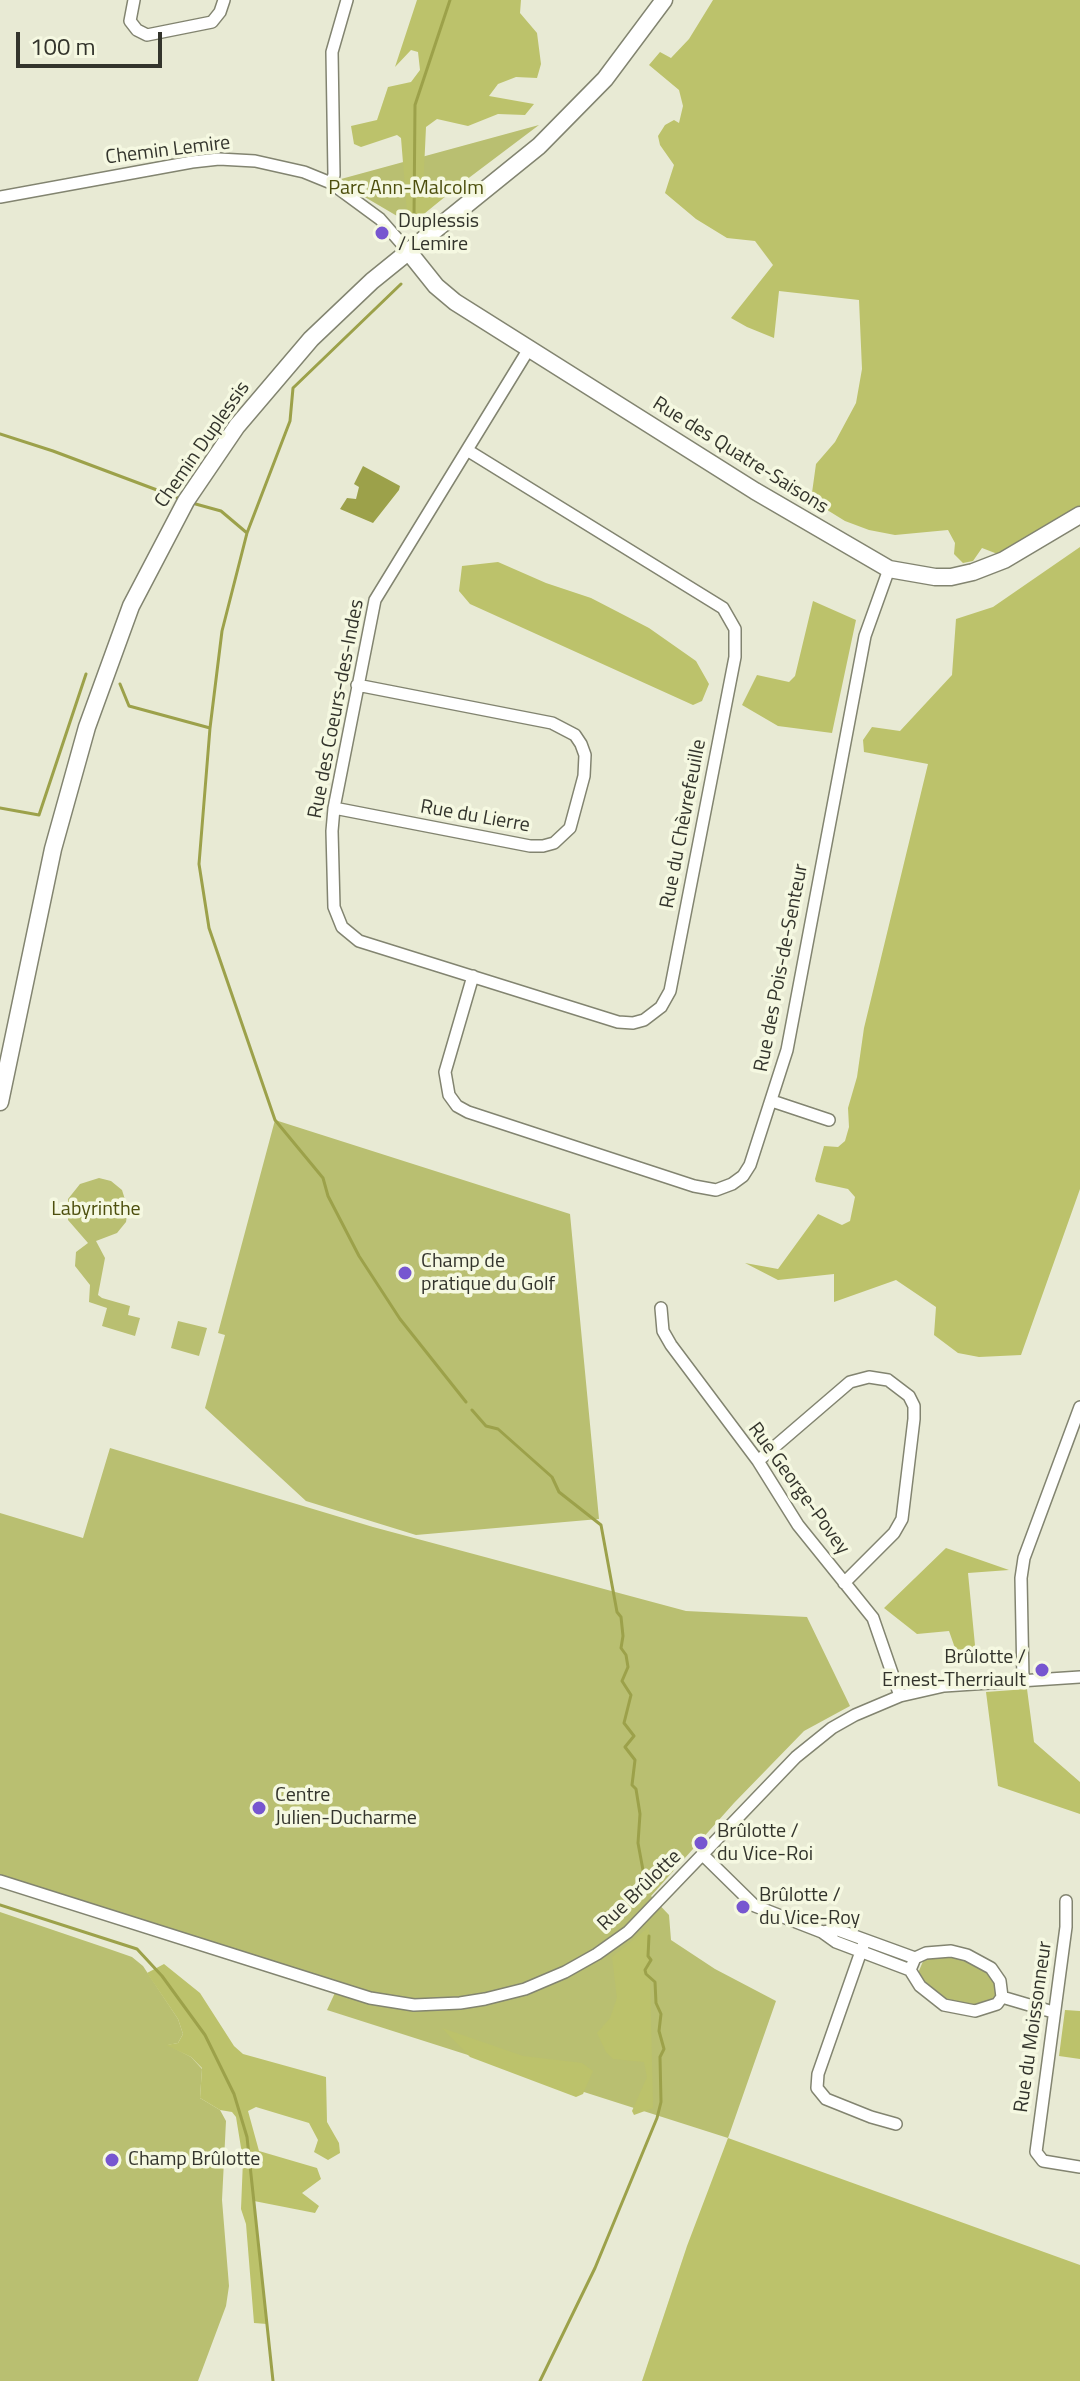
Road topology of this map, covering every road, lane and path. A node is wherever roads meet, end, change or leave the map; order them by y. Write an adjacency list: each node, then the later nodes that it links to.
1 (134, 0): 2 (street)
2 (224, 0)
3 (347, 0): 5 (street)
4 (664, 0): 7 (street, Chemin Duplessis)
5 (331, 183): 6 (street, Chemin Lemire); 7 (street, Chemin Lemire)
6 (0, 197)
7 (408, 251): 8 (street, Rue des Quatre-Saisons); 17 (street, Chemin Duplessis)
8 (530, 347): 9 (street, Rue des Coeurs-des-Indes); 11 (street, Rue des Quatre-Saisons)
9 (467, 450): 12 (street, Rue des Coeurs-des-Indes); 15 (street, Rue du Chèvrefeuille)
10 (1080, 515): 11 (street, Rue des Quatre-Saisons)
11 (889, 569): 16 (street, Rue des Pois-de-Senteur)
12 (357, 685): 13 (street, Rue des Coeurs-des-Indes); 13 (street, Rue du Lierre)
13 (334, 808): 14 (street, Rue des Coeurs-des-Indes)
14 (342, 927): 15 (street, Rue du Chèvrefeuille)
15 (473, 976): 16 (street, Rue des Pois-de-Senteur)
16 (772, 1101): 18 (street)
17 (0, 1102)
18 (829, 1120)
19 (661, 1308): 21 (street, Rue George-Povey)
20 (1080, 1407): 24 (street)
21 (758, 1461): 22 (street, Rue George-Povey); 22 (street)
22 (844, 1583): 25 (street, Rue George-Povey)
23 (1080, 1677): 24 (street, Rue Brûlotte)
24 (1023, 1680): 25 (street, Rue Brûlotte)
25 (900, 1696): 26 (street, Rue Brûlotte)
26 (703, 1855): 27 (street, Rue Brûlotte); 29 (street)
27 (0, 1881)
28 (1066, 1901): 32 (street, Rue du Moissonneur)
29 (863, 1946): 30 (street); 33 (street)
30 (912, 1964): 31 (street); 31 (street)
31 (1002, 1997): 32 (street)
32 (1053, 2012): 34 (street, Rue du Moissonneur)
33 (896, 2124)
34 (1080, 2167)

